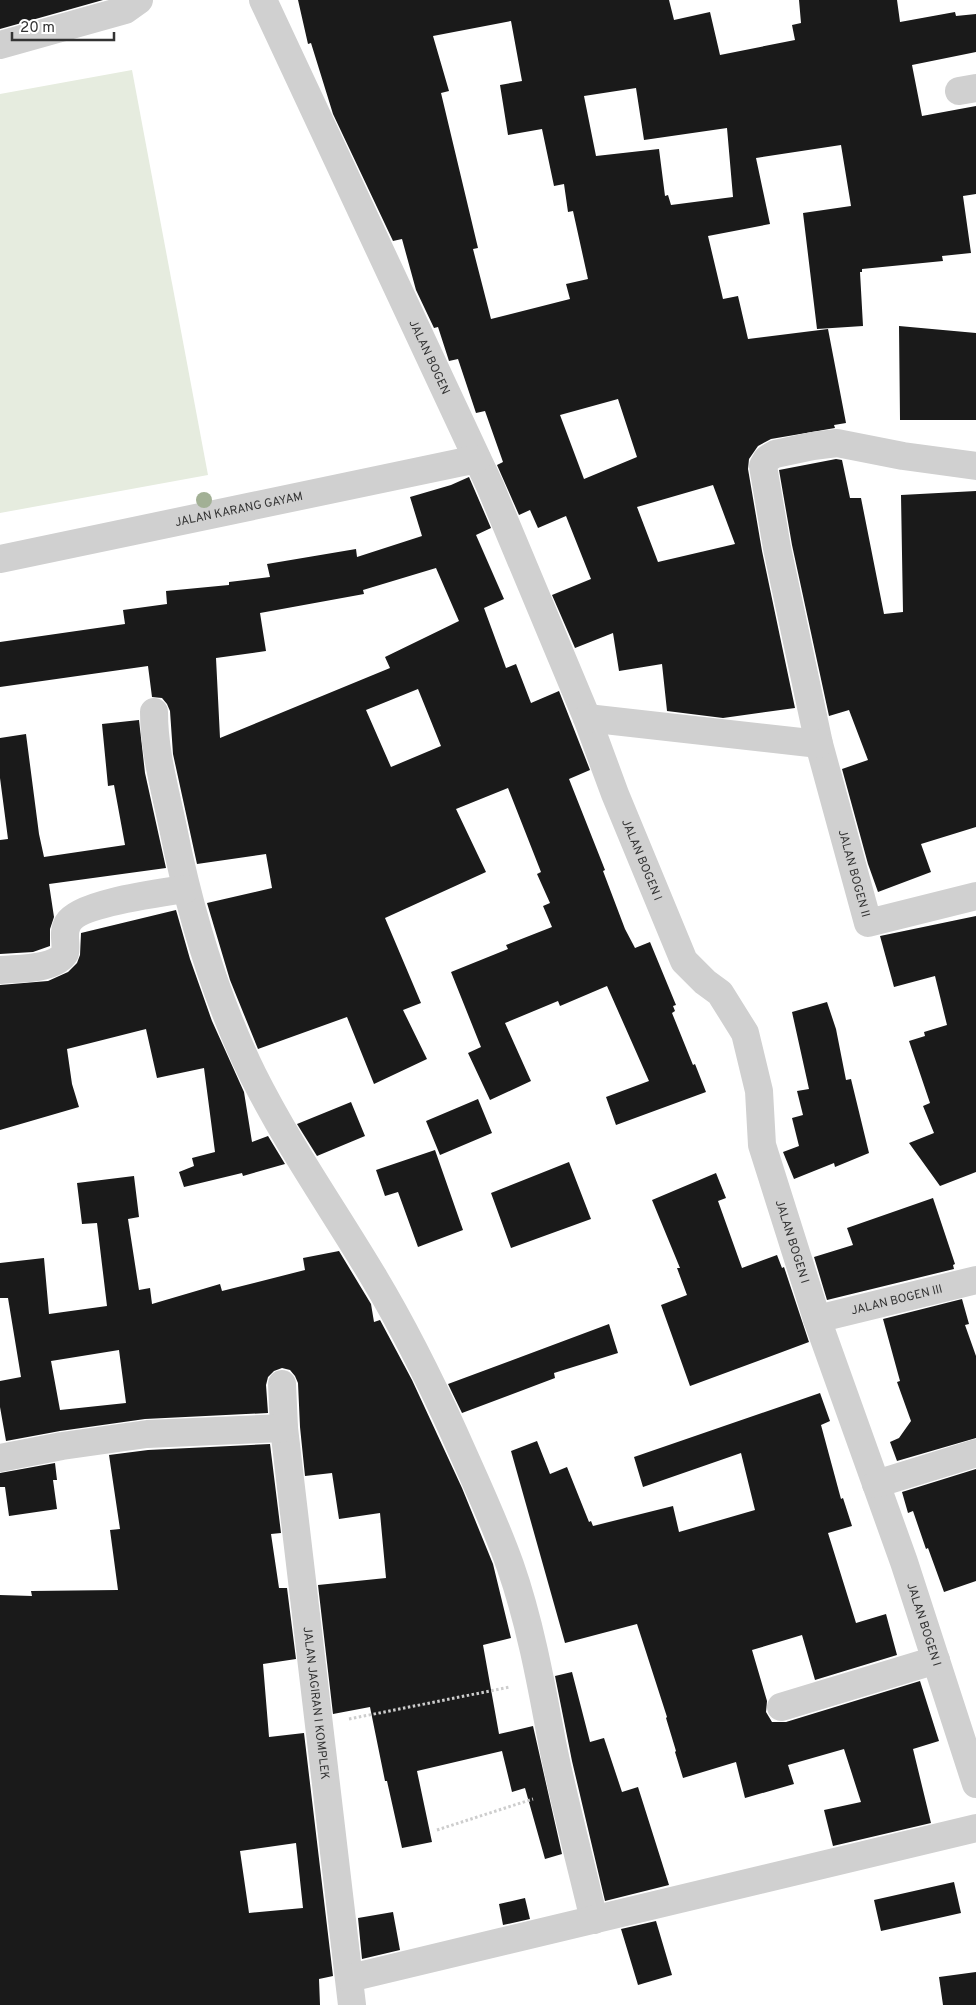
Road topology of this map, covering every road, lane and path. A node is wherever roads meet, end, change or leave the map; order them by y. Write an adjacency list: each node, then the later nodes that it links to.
1 (139, 0): 3 (street)
2 (264, 0): 4 (street, JALAN BOGEN)
3 (0, 45)
4 (477, 459): 6 (street, JALAN KARANG GAYAM); 8 (street, JALAN BOGEN)
5 (976, 466): 9 (street, JALAN BOGEN II)
6 (0, 559)
7 (154, 712): 10 (street)
8 (587, 718): 9 (street); 14 (street, JALAN BOGEN I)
9 (818, 744): 11 (street, JALAN BOGEN II)
10 (185, 889): 12 (street); 21 (street)
11 (976, 896)
12 (0, 970)
13 (976, 1280): 14 (street, JALAN BOGEN III)
14 (817, 1319): 19 (street, JALAN BOGEN I)
15 (282, 1384): 16 (street, JALAN JAGIRAN I KOMPLEK)
16 (284, 1428): 18 (street); 23 (street, JALAN JAGIRAN I KOMPLEK)
17 (976, 1453): 19 (street)
18 (0, 1458)
19 (876, 1484): 20 (street, JALAN BOGEN I)
20 (936, 1660): 22 (street); 24 (street, JALAN BOGEN I)
21 (540, 1681): 23 (path); 25 (street)
22 (781, 1706)
23 (319, 1725): 29 (street, JALAN JAGIRAN I KOMPLEK)
24 (974, 1768)
25 (562, 1789): 27 (path); 28 (street)
26 (976, 1828): 28 (street)
27 (437, 1830)
28 (594, 1920): 29 (street)
29 (350, 1978): 30 (street, JALAN JAGIRAN I KOMPLEK)
30 (352, 2005)

